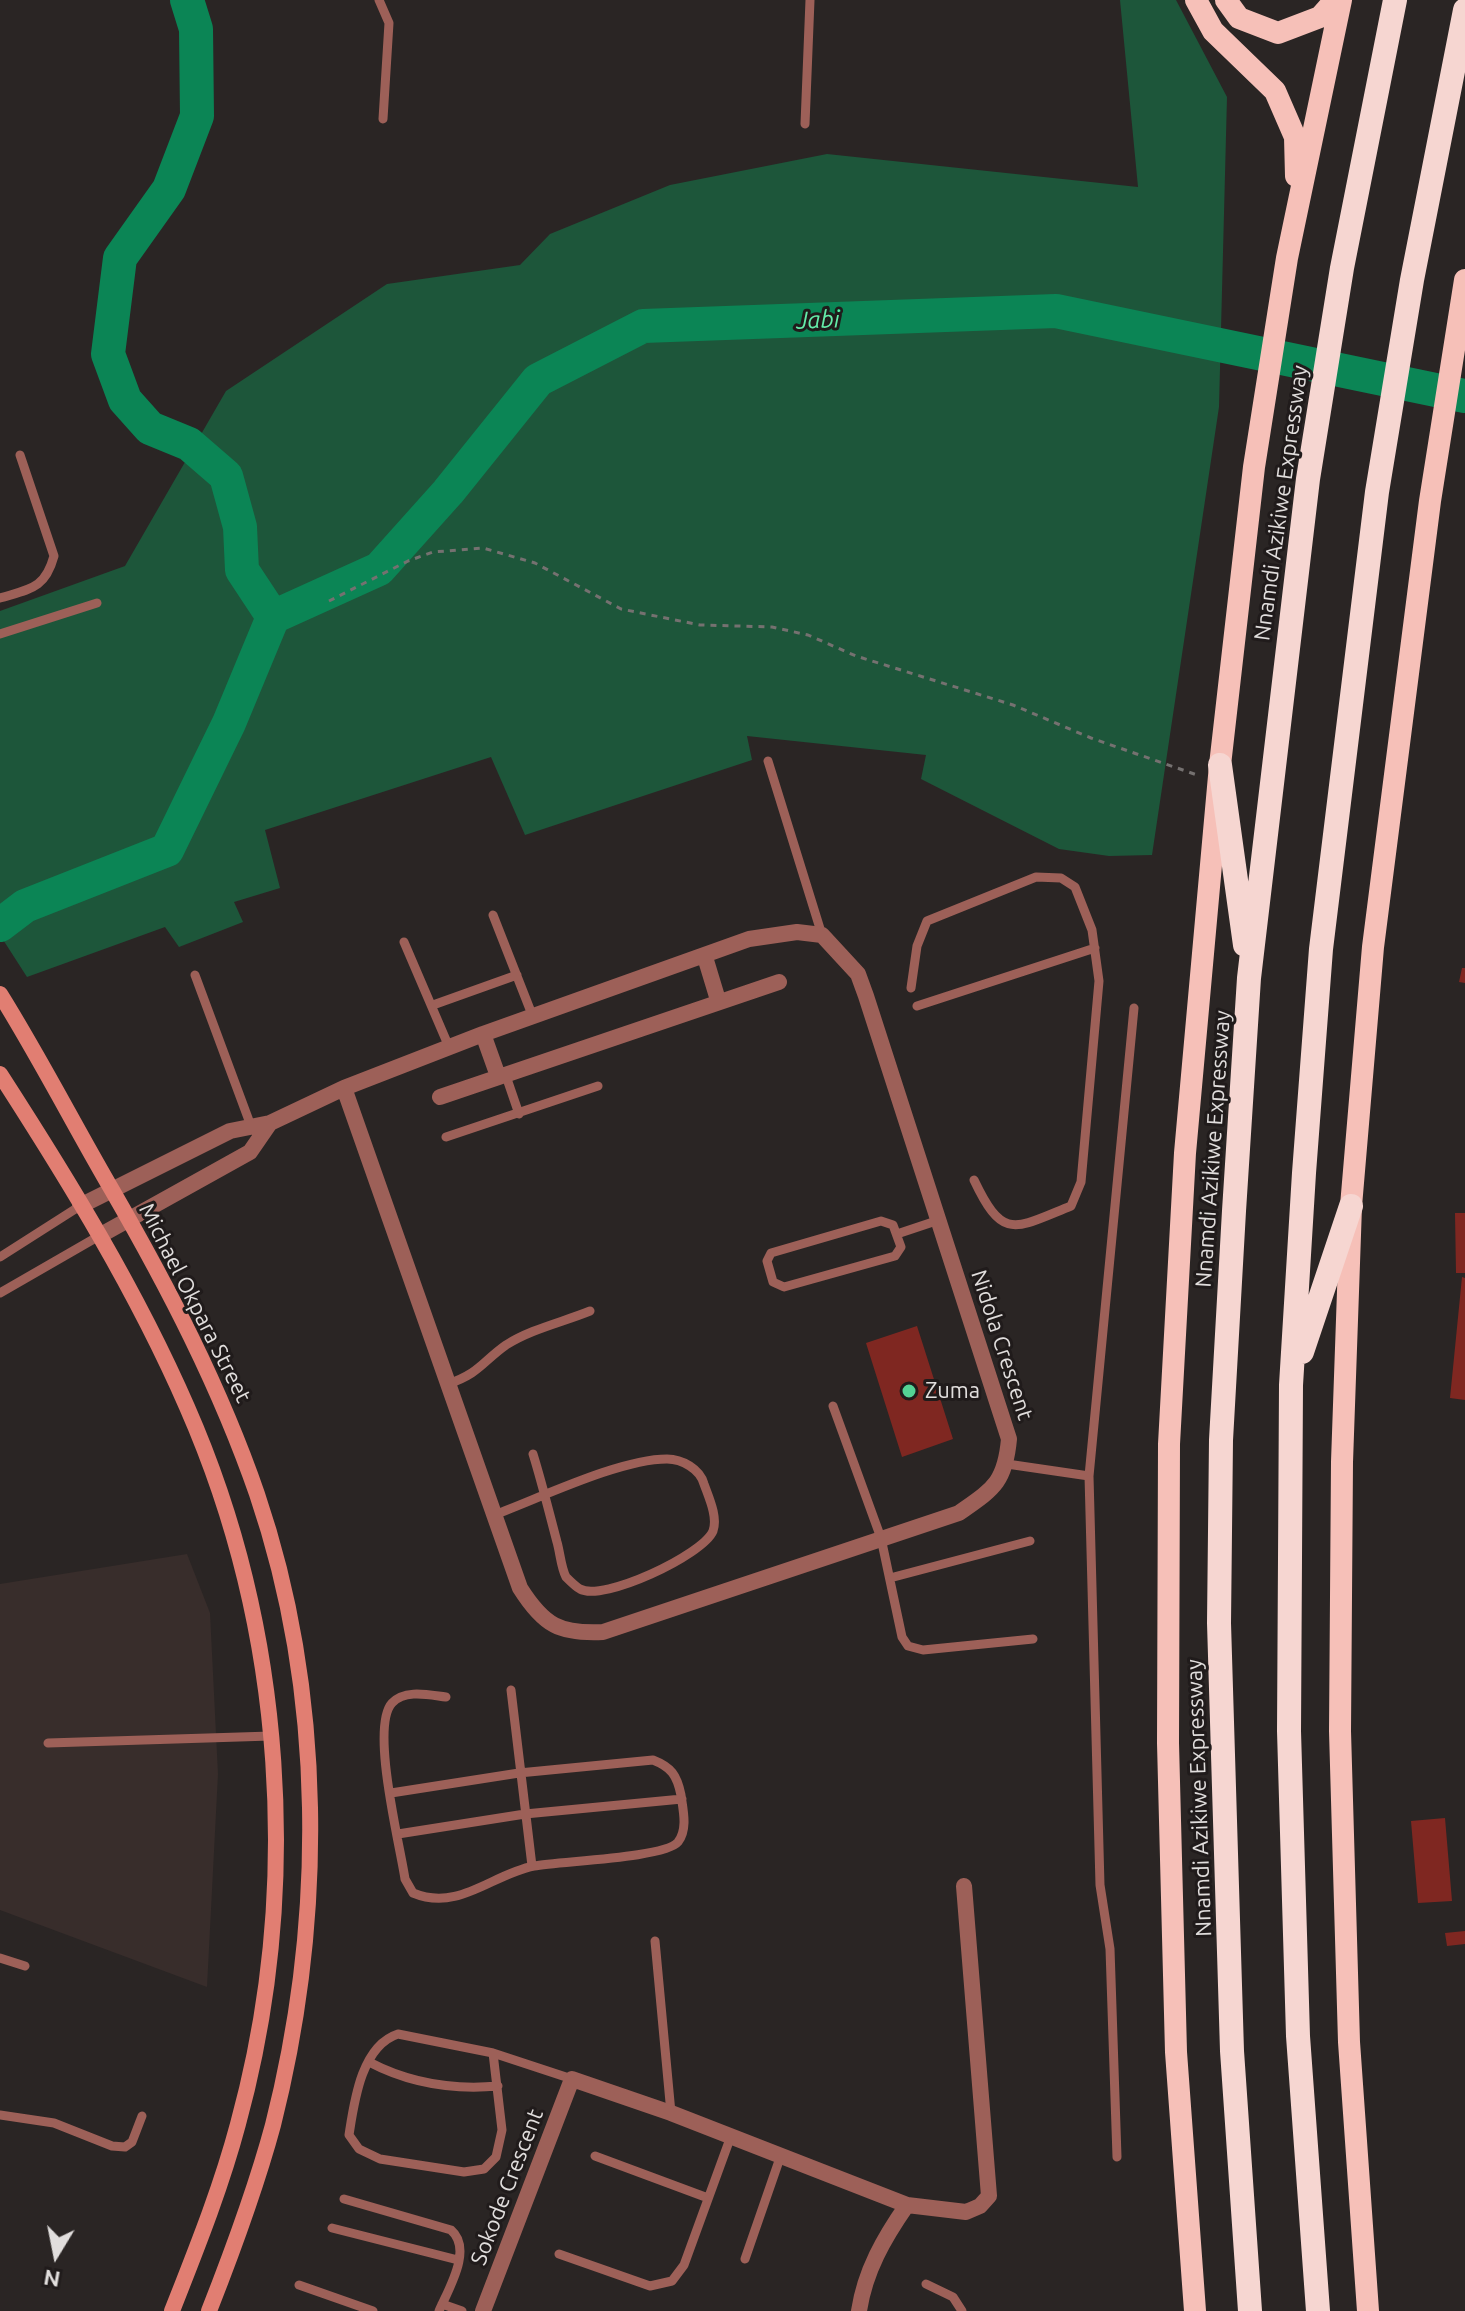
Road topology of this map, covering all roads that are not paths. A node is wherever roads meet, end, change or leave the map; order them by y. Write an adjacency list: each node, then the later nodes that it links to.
1 (379, 0): 8 (lane)
2 (810, 0): 9 (lane)
3 (1196, 0): 10 (highway)
4 (1226, 0): 5 (highway)
5 (1338, 0): 10 (highway, Nnamdi Azikiwe Expressway)
6 (1395, 0): 25 (highway, Nnamdi Azikiwe Expressway)
7 (1465, 10): 57 (highway)
8 (383, 119)
9 (805, 124)
10 (1297, 213): 17 (highway, Nnamdi Azikiwe Expressway)
11 (1464, 286): 48 (highway)
12 (20, 455): 13 (lane)
13 (0, 598)
14 (97, 603): 15 (lane)
15 (0, 634)
16 (768, 761): 19 (lane)
17 (1219, 774): 25 (highway); 110 (highway, Nnamdi Azikiwe Expressway)
18 (493, 915): 24 (lane)
19 (822, 935): 22 (street); 50 (street, Nidola Crescent)
20 (404, 942): 30 (lane)
21 (1095, 948): 27 (lane); 31 (lane); 45 (lane)
22 (705, 957): 29 (street); 33 (street)
23 (195, 975): 43 (lane)
24 (517, 975): 30 (lane); 33 (lane)
25 (1249, 978): 111 (highway, Nnamdi Azikiwe Expressway)
26 (779, 982): 29 (street)
27 (911, 988)
28 (0, 994): 46 (main road, Michael Okpara Street)
29 (718, 1000): 37 (street)
30 (433, 1005): 35 (lane)
31 (917, 1006)
32 (1134, 1008): 61 (lane)
33 (533, 1017): 34 (street)
34 (483, 1034): 35 (street); 37 (street)
35 (449, 1047): 39 (street)
36 (0, 1074): 47 (main road)
37 (502, 1074): 40 (street); 41 (lane)
38 (598, 1086): 41 (lane)
39 (344, 1088): 42 (street); 56 (street)
40 (440, 1097)
41 (519, 1114): 44 (lane)
42 (270, 1123): 43 (street); 49 (street)
43 (251, 1126): 46 (street)
44 (446, 1137)
45 (974, 1180)
46 (111, 1188): 47 (street); 49 (main road, Michael Okpara Street)
47 (80, 1206): 52 (main road); 53 (lane)
48 (1351, 1206): 57 (highway); 113 (highway)
49 (130, 1220): 52 (street); 104 (main road, Michael Okpara Street)
50 (939, 1220): 51 (lane); 60 (street, Nidola Crescent)
51 (897, 1234): 51 (lane)
52 (99, 1236): 54 (lane); 70 (main road)
53 (0, 1257)
54 (0, 1293)
55 (590, 1311): 56 (lane)
56 (448, 1384): 63 (street)
57 (1291, 1385): 112 (highway)
58 (833, 1406): 64 (lane)
59 (533, 1454): 62 (lane)
60 (1007, 1464): 61 (lane); 64 (street)
61 (1089, 1476): 92 (lane)
62 (545, 1496): 62 (lane); 63 (lane)
63 (494, 1515): 64 (street)
64 (881, 1538): 66 (lane)
65 (1030, 1541): 66 (lane)
66 (890, 1578): 67 (lane)
67 (1033, 1639)
68 (511, 1690): 72 (lane)
69 (446, 1697): 73 (lane)
70 (271, 1736): 71 (lane); 103 (main road)
71 (48, 1743)
72 (519, 1773): 73 (lane); 74 (lane); 75 (lane)
73 (391, 1793): 76 (lane)
74 (682, 1799): 75 (lane); 77 (lane)
75 (525, 1814): 76 (lane); 77 (lane)
76 (398, 1834): 77 (lane)
77 (532, 1866)
78 (964, 1886): 95 (street)
79 (655, 1941): 86 (lane)
80 (0, 1958): 81 (lane)
81 (25, 1966)
82 (493, 2053): 83 (lane); 84 (lane); 85 (lane)
83 (369, 2062): 85 (lane); 85 (lane)
84 (572, 2079): 86 (street); 107 (street, Sokode Crescent)
85 (498, 2086)
86 (671, 2113): 89 (street)
87 (0, 2115): 88 (lane)
88 (142, 2116)
89 (731, 2136): 90 (street); 93 (lane)
90 (781, 2155): 95 (street); 98 (lane)
91 (595, 2156): 93 (lane)
92 (1117, 2157)
93 (708, 2198): 97 (lane)
94 (344, 2199): 99 (lane)
95 (907, 2205): 108 (street)
96 (332, 2228): 99 (lane)
97 (559, 2254)
98 (745, 2259)
99 (458, 2260): 102 (lane)
100 (926, 2284): 109 (lane)
101 (299, 2285): 105 (lane)
102 (441, 2308): 106 (lane)
103 (172, 2311)
104 (209, 2311)
105 (373, 2311)
106 (462, 2311)
107 (483, 2311)
108 (859, 2311)
109 (962, 2311)
110 (1195, 2311)
111 (1250, 2311)
112 (1318, 2311)
113 (1368, 2311)

